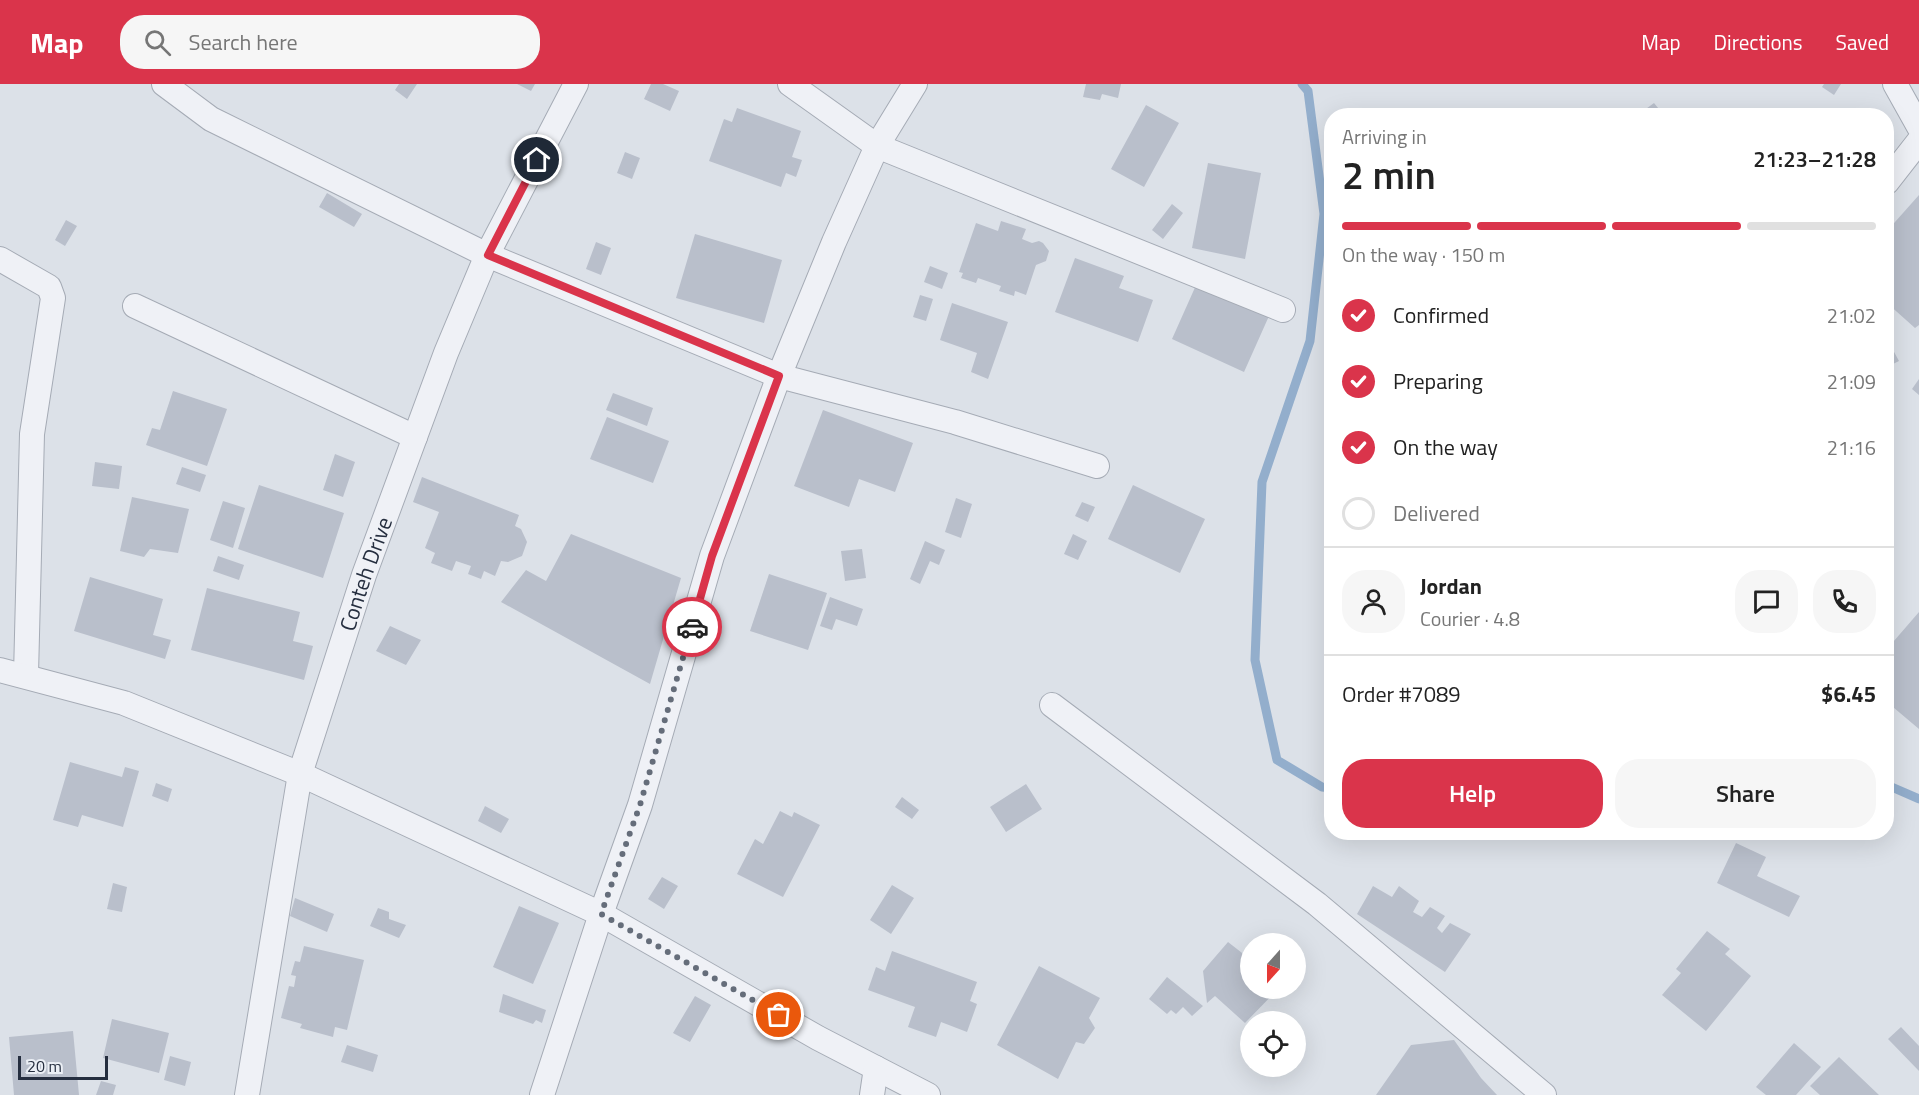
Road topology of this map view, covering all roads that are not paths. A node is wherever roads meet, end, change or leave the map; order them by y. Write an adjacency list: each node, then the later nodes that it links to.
1 (164, 84): 10 (street)
2 (576, 84): 10 (street, Conteh Drive)
3 (790, 84): 8 (street)
4 (915, 84): 8 (street)
5 (1895, 84): 6 (street)
6 (1919, 127)
7 (1919, 141): 9 (street)
8 (877, 146): 13 (street); 14 (street)
9 (1894, 173)
10 (488, 255): 14 (street); 15 (street, Conteh Drive)
11 (0, 259): 18 (street)
12 (135, 306): 15 (street)
13 (1283, 310)
14 (779, 376): 16 (street); 21 (street)
15 (415, 437): 20 (street, Conteh Drive)
16 (1097, 466)
17 (0, 670): 18 (street)
18 (26, 675): 20 (street)
19 (1052, 705): 27 (street)
20 (300, 774): 21 (street); 23 (street, Conteh Drive)
21 (601, 914): 22 (street); 24 (street)
22 (876, 1068): 25 (street); 26 (street)
23 (247, 1095)
24 (542, 1095)
25 (872, 1095)
26 (928, 1095)
27 (1545, 1095)

